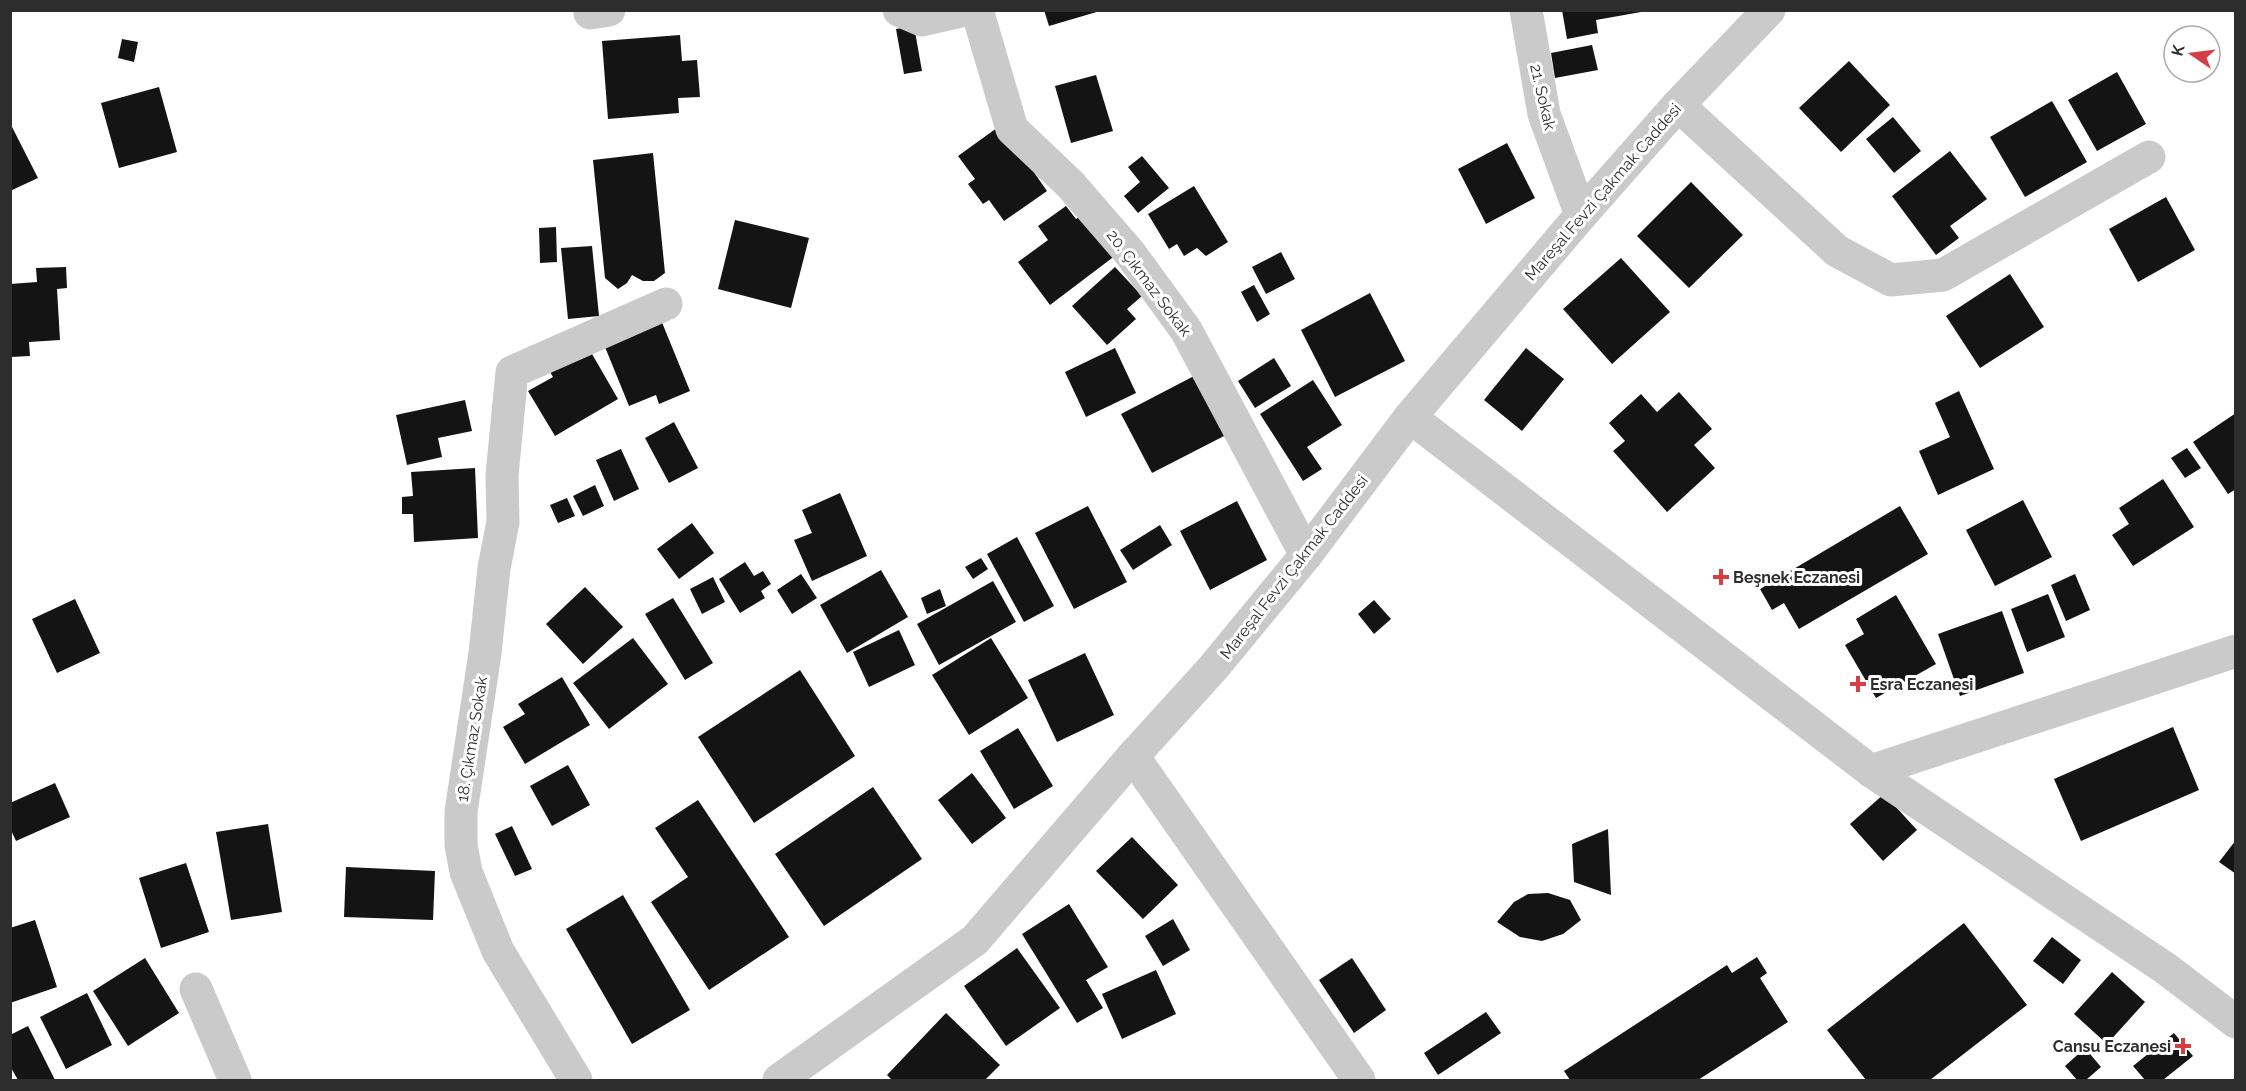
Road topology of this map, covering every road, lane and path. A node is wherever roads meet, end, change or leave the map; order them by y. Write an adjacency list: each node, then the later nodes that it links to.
1 (966, 10): 5 (street)
2 (977, 10): 11 (street, 20. Çıkmaz Sokak)
3 (1526, 10): 8 (street, 21. Sokak)
4 (1769, 10): 6 (street, Mareşal Fevzi Çakmak Caddesi)
5 (911, 15)
6 (1678, 105): 7 (street); 8 (street, Mareşal Fevzi Çakmak Caddesi)
7 (2149, 157)
8 (1581, 215): 10 (street, Mareşal Fevzi Çakmak Caddesi)
9 (666, 304): 18 (street, 18. Çıkmaz Sokak)
10 (1410, 417): 11 (street, Mareşal Fevzi Çakmak Caddesi); 14 (street)
11 (1306, 555): 13 (street, Mareşal Fevzi Çakmak Caddesi)
12 (2235, 651): 14 (street)
13 (1133, 756): 19 (street, Mareşal Fevzi Çakmak Caddesi); 20 (street)
14 (1871, 771): 16 (street)
15 (196, 989): 17 (street)
16 (2235, 1022)
17 (235, 1080)
18 (576, 1080)
19 (779, 1080)
20 (1359, 1080)

